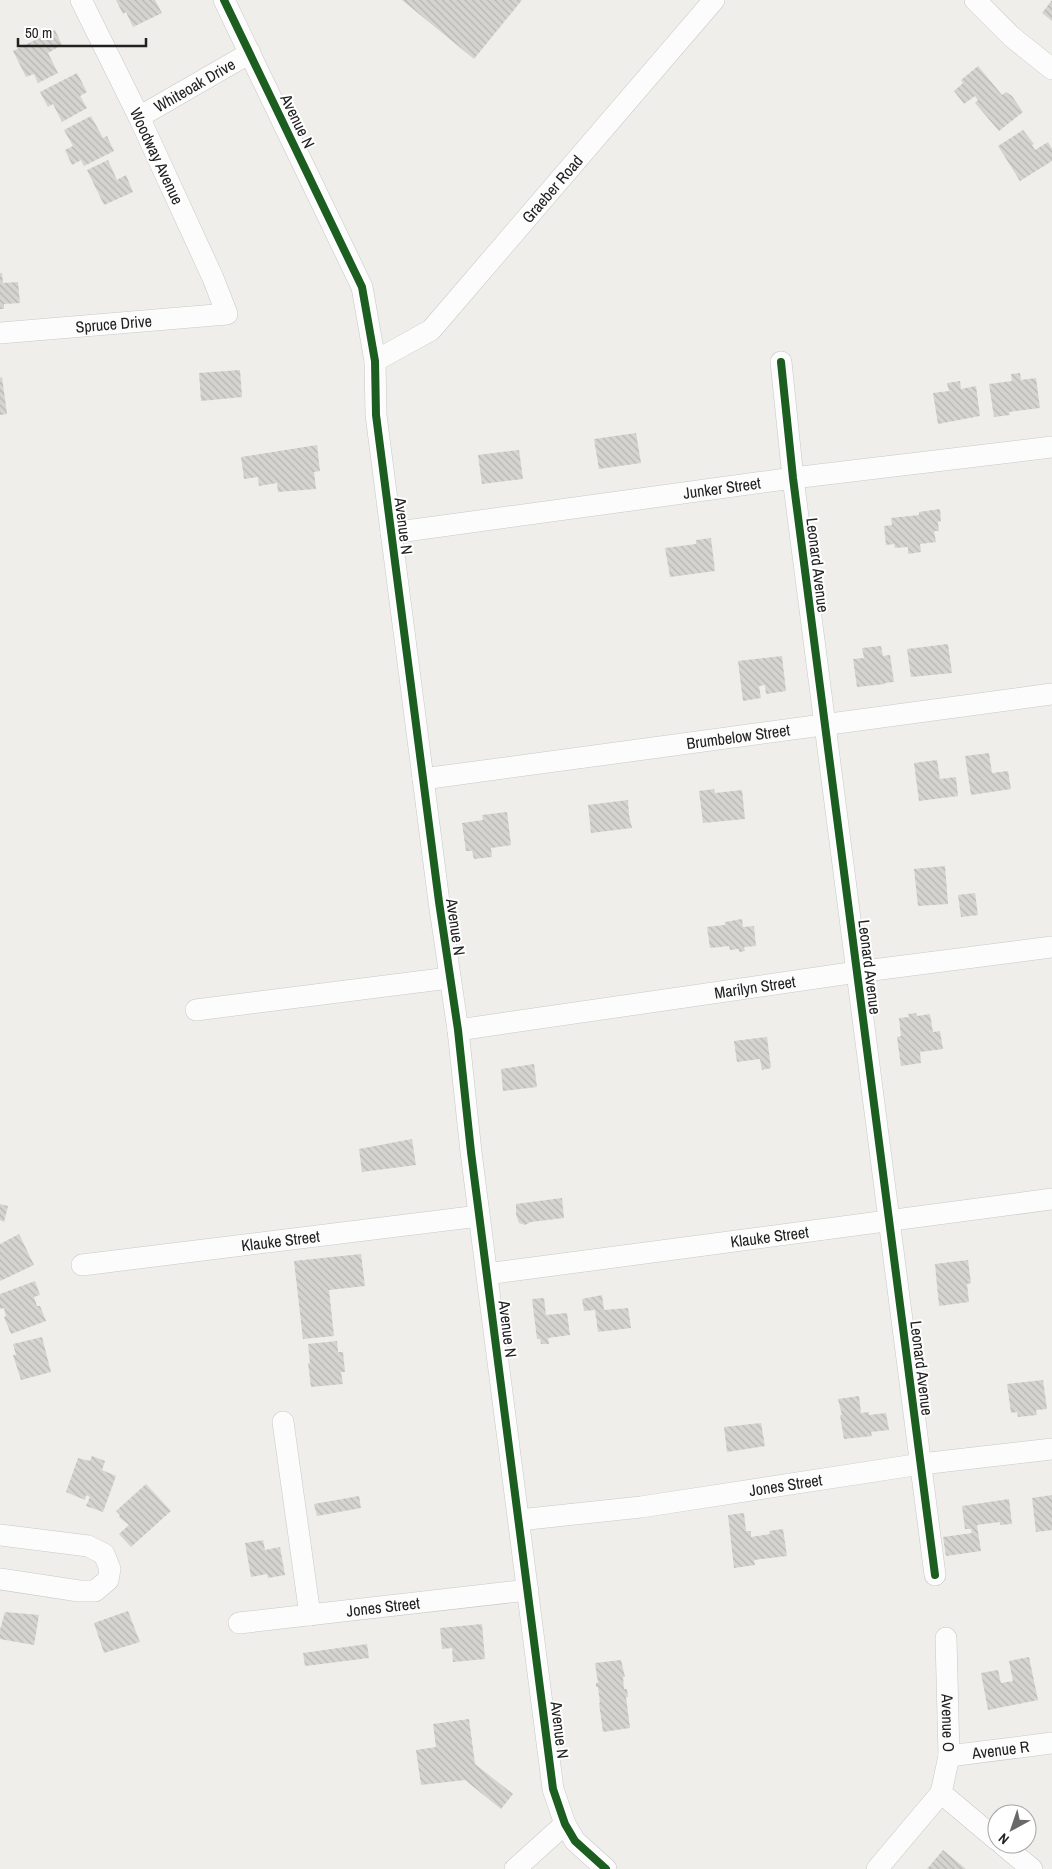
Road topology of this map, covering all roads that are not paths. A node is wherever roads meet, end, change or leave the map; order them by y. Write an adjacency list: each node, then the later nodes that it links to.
1 (81, 0): 7 (street, Woodway Avenue)
2 (224, 0): 5 (street, Avenue N)
3 (714, 0): 10 (street, Graeber Road)
4 (975, 0): 6 (street)
5 (250, 53): 7 (street, Whiteoak Drive); 10 (street, Avenue N)
6 (1052, 69)
7 (140, 117): 8 (street, Woodway Avenue)
8 (227, 314): 9 (street, Spruce Drive)
9 (0, 333)
10 (375, 361): 14 (street, Avenue N)
11 (781, 362): 13 (street, Leonard Avenue)
12 (1052, 447): 13 (street, Junker Street)
13 (793, 478): 14 (street, Junker Street); 16 (street, Leonard Avenue)
14 (391, 533): 17 (street, Avenue N)
15 (1052, 694): 16 (street, Brumbelow Street)
16 (825, 725): 17 (street, Brumbelow Street); 19 (street, Leonard Avenue)
17 (423, 779): 20 (street, Avenue N)
18 (1052, 947): 19 (street, Marilyn Street)
19 (857, 972): 22 (street, Marilyn Street); 25 (street, Leonard Avenue)
20 (449, 978): 21 (street); 22 (street, Avenue N)
21 (196, 1010)
22 (458, 1030): 24 (street, Avenue N)
23 (1052, 1199): 25 (street, Klauke Street)
24 (479, 1216): 26 (street, Klauke Street); 27 (street, Avenue N)
25 (889, 1221): 27 (street, Klauke Street); 30 (street, Leonard Avenue)
26 (82, 1265)
27 (487, 1274): 31 (street, Avenue N)
28 (283, 1422): 36 (street)
29 (1052, 1449): 30 (street, Jones Street)
30 (921, 1464): 31 (street, Jones Street); 33 (street, Leonard Avenue)
31 (519, 1520): 35 (street, Avenue N)
32 (0, 1535): 34 (street)
33 (935, 1575)
34 (0, 1579)
35 (528, 1590): 36 (street, Jones Street); 42 (street, Avenue N)
36 (310, 1615): 37 (street, Jones Street)
37 (239, 1623)
38 (946, 1638): 40 (street, Avenue O)
39 (1052, 1742): 40 (street, Avenue R)
40 (950, 1756): 41 (street, Avenue O)
41 (941, 1793): 43 (street); 47 (street)
42 (565, 1824): 45 (street); 46 (street, Avenue N)
43 (987, 1832)
44 (1014, 1854): 48 (street)
45 (515, 1869)
46 (606, 1869)
47 (877, 1869)
48 (1032, 1869)

